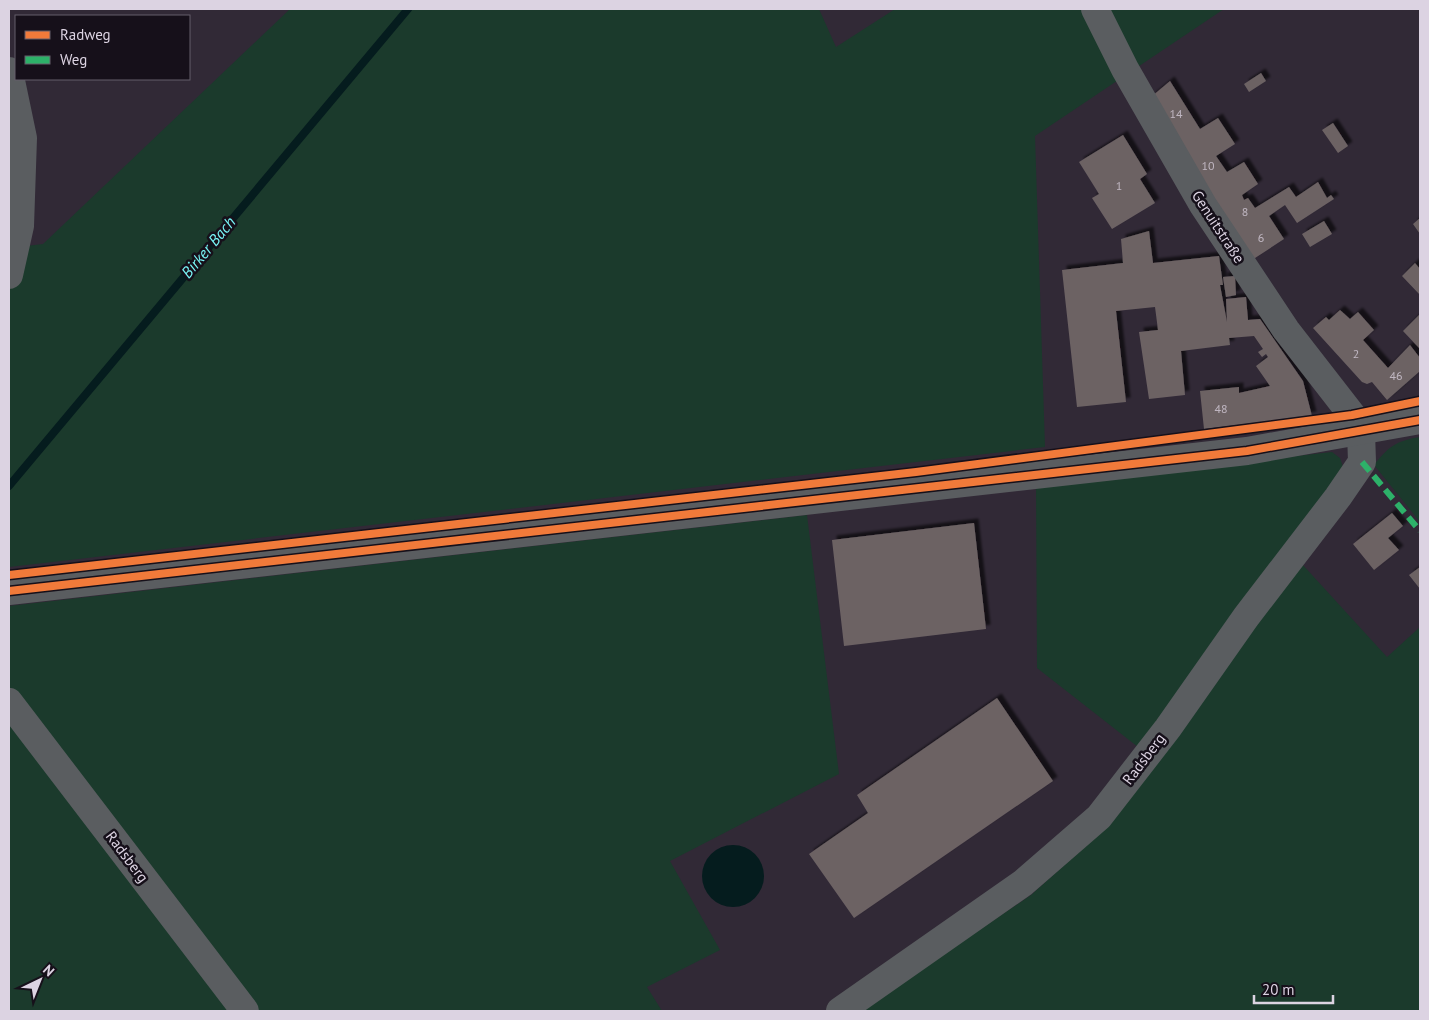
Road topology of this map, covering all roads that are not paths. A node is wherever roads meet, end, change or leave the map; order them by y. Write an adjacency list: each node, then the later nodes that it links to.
1 (1094, 9): 5 (street, Genuitstraße)
2 (9, 72): 3 (street)
3 (9, 276)
4 (1420, 420): 5 (street)
5 (1360, 432): 6 (street); 9 (street, Radsberg)
6 (9, 591)
7 (9, 702): 8 (street, Radsberg)
8 (246, 1011)
9 (840, 1011)

